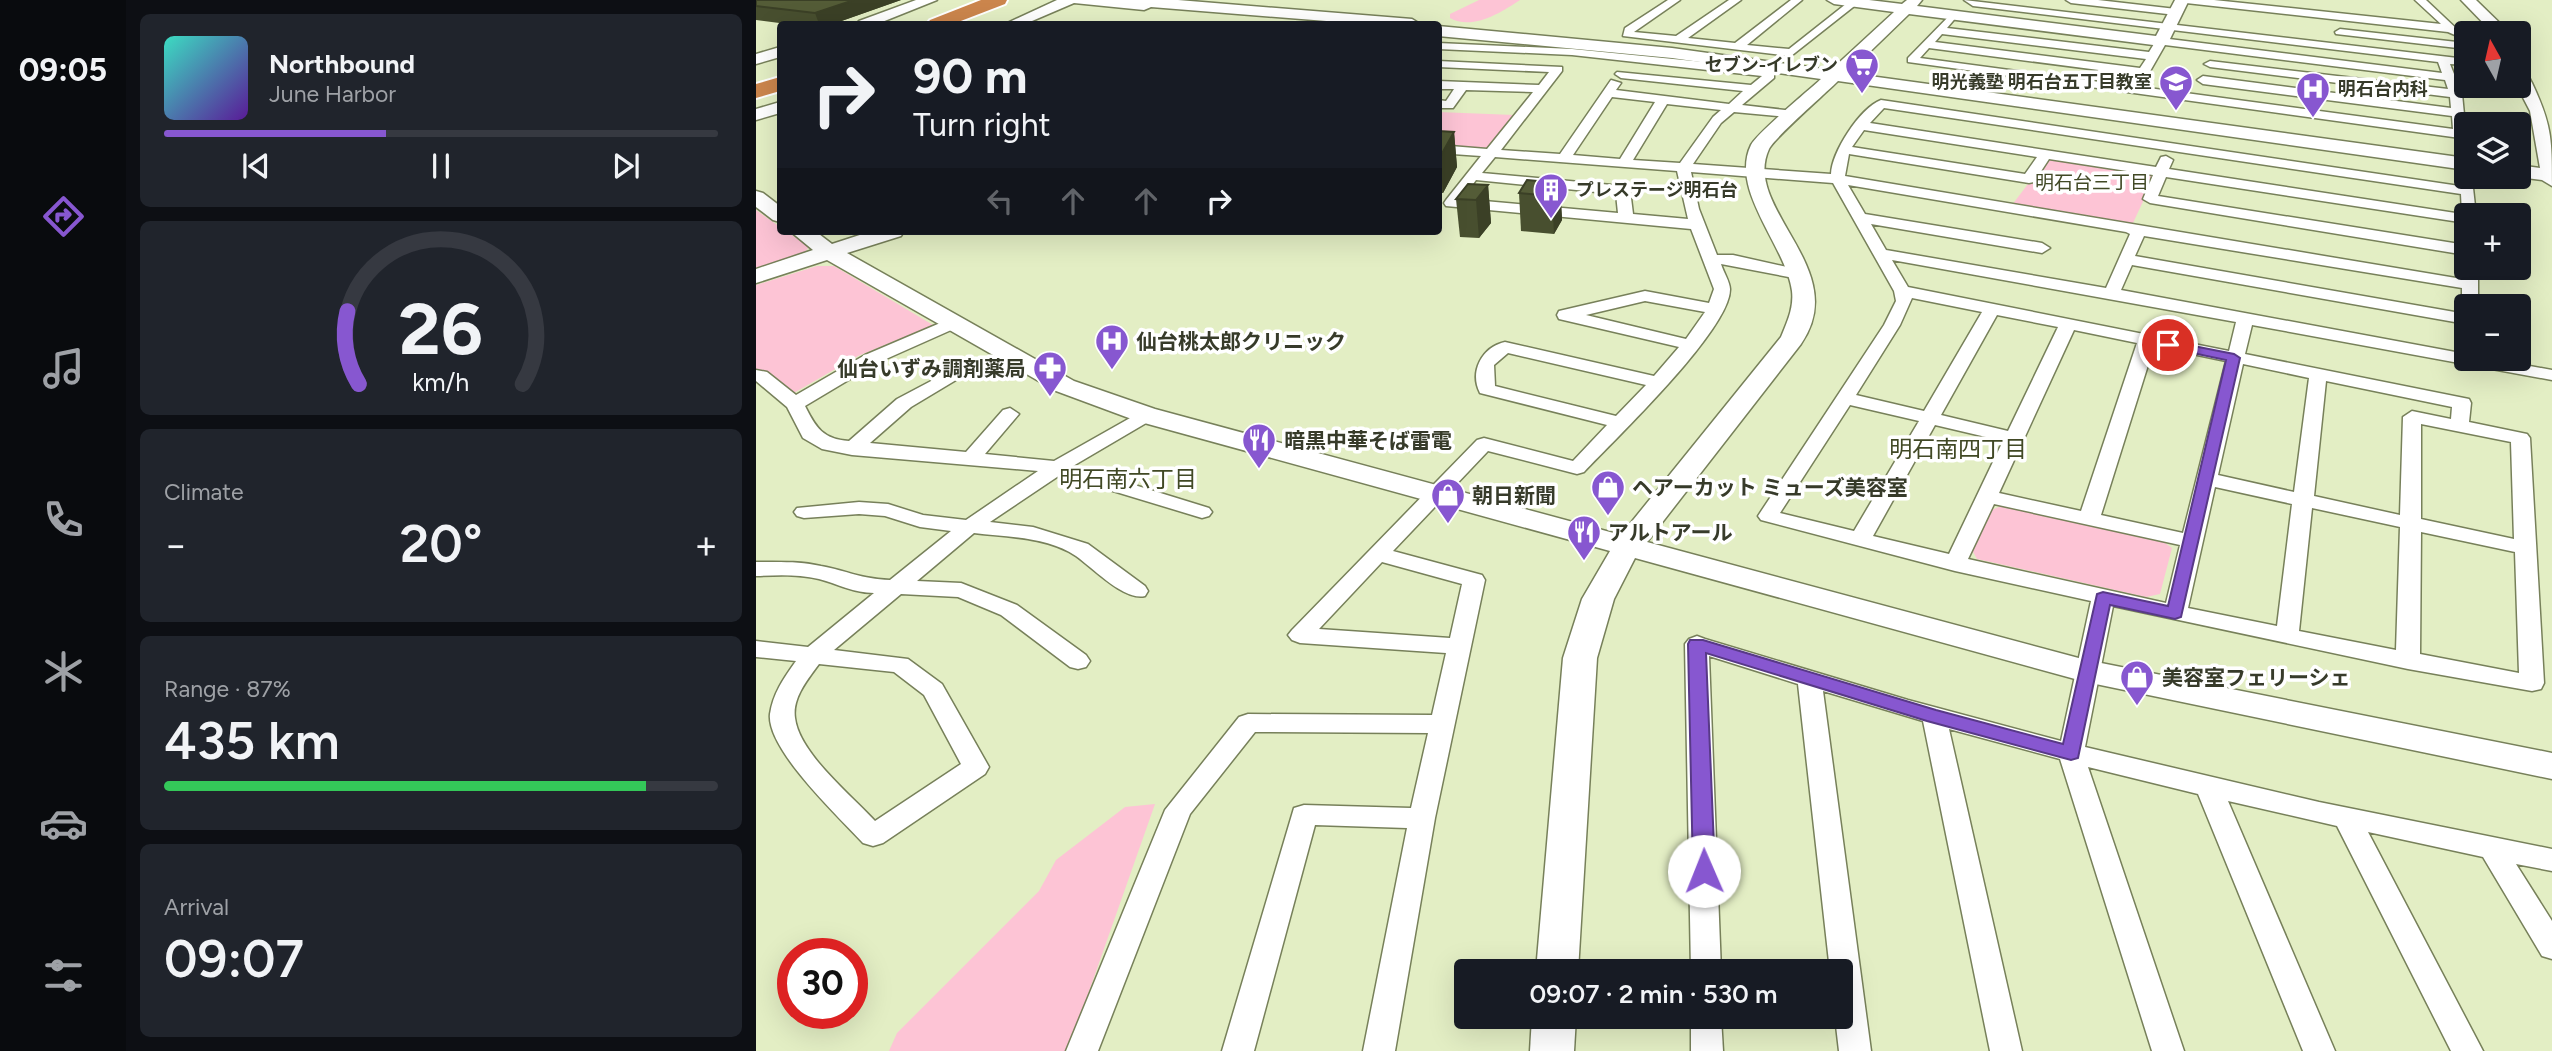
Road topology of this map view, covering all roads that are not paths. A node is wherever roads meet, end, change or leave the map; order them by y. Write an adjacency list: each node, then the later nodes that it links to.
1 (930, 0): 26 (street)
2 (998, 0): 27 (highway)
3 (1016, 0): 28 (highway)
4 (1069, 0): 29 (street)
5 (1080, 0): 30 (street)
6 (1125, 0): 31 (street)
7 (1675, 0): 41 (street)
8 (1736, 0): 41 (street)
9 (1797, 0): 46 (street)
10 (1833, 0): 16 (street)
11 (1969, 0): 21 (street)
12 (2071, 0): 19 (street)
13 (2420, 0): 23 (street)
14 (2456, 0): 33 (street)
15 (2468, 0): 34 (street)
16 (1855, 1): 18 (street); 46 (street)
17 (2238, 3): 19 (street); 25 (street)
18 (1910, 4): 24 (street); 58 (street)
19 (2181, 4): 40 (street)
20 (1362, 7): 32 (street)
21 (2033, 10): 35 (street); 40 (street)
22 (2409, 11): 23 (street)
23 (2435, 14): 37 (street)
24 (1953, 15): 35 (street); 38 (street)
25 (2342, 18): 37 (street); 39 (street)
26 (872, 21)
27 (945, 21)
28 (964, 21)
29 (1020, 21)
30 (1328, 21)
31 (1330, 21)
32 (1341, 21)
33 (2478, 21)
34 (2490, 21)
35 (2021, 23): 40 (street)
36 (1442, 29): 58 (street)
37 (2452, 29)
38 (1940, 30): 43 (street); 50 (street)
39 (2340, 32): 42 (street); 45 (street)
40 (2164, 34): 45 (street); 47 (street); 50 (street)
41 (1676, 41): 46 (street)
42 (2454, 43)
43 (1927, 44): 59 (street); 72 (street)
44 (1442, 46): 48 (street)
45 (2337, 47): 53 (street)
46 (1735, 48)
47 (2217, 48): 56 (street); 62 (street)
48 (1572, 52): 51 (street); 57 (street)
49 (777, 53): 52 (street)
50 (2152, 56): 59 (street)
51 (1632, 58): 60 (street); 70 (street)
52 (756, 59)
53 (2443, 60): 54 (street); 62 (street)
54 (2454, 61)
55 (1442, 64): 57 (street)
56 (2210, 64): 64 (street); 76 (street)
57 (1558, 69): 69 (street)
58 (1839, 72): 85 (street); 93 (street); 96 (street)
59 (2143, 72): 72 (street)
60 (1621, 74): 70 (street); 75 (street)
61 (2531, 74): 82 (street)
62 (2449, 77): 71 (street)
63 (777, 79): 65 (highway)
64 (2203, 80): 77 (street); 83 (street)
65 (756, 85)
66 (777, 85): 73 (highway)
67 (1442, 85): 68 (street)
68 (1462, 86): 69 (street); 79 (street)
69 (1542, 89): 91 (street)
70 (1754, 89): 80 (street)
71 (2454, 89)
72 (2134, 90): 77 (street)
73 (756, 91)
74 (2531, 92): 102 (street)
75 (1608, 93): 78 (street); 94 (street)
76 (2454, 94)
77 (2193, 98): 87 (street)
78 (1663, 100): 80 (street); 95 (street)
79 (1442, 104)
80 (1731, 107): 85 (street); 97 (street)
81 (777, 108): 84 (street)
82 (2552, 111)
83 (2454, 112)
84 (756, 115)
85 (1794, 116): 99 (street)
86 (1862, 126): 88 (street); 90 (street); 92 (street)
87 (2454, 133)
88 (2171, 147): 100 (street); 107 (street)
89 (1442, 149): 91 (street)
90 (1843, 149): 92 (street); 104 (street)
91 (1494, 151): 94 (street); 103 (street)
92 (2046, 154): 100 (street)
93 (2454, 156)
94 (1565, 157): 95 (street)
95 (1625, 162): 97 (street)
96 (2454, 162)
97 (1684, 167): 99 (street); 112 (street)
98 (2531, 170): 102 (street)
99 (1755, 172): 104 (street); 122 (street)
100 (2161, 172): 109 (street); 117 (street)
101 (2531, 173): 102 (street)
102 (2551, 175)
103 (1473, 176): 106 (street); 111 (street)
104 (1838, 179): 110 (street); 116 (street)
105 (756, 197): 108 (street)
106 (1445, 202): 111 (street)
107 (2468, 203)
108 (777, 214)
109 (2454, 215)
110 (1858, 217): 116 (street); 119 (street)
111 (1626, 218): 112 (street)
112 (1700, 225): 120 (street)
113 (2137, 230): 116 (street); 121 (street); 123 (street)
114 (806, 235): 118 (street)
115 (881, 235): 118 (street)
116 (2042, 248): 119 (street); 126 (street)
117 (2454, 248)
118 (829, 252): 124 (street); 131 (street)
119 (1882, 254): 125 (street)
120 (1713, 259): 122 (street); 127 (street)
121 (2127, 259): 126 (street); 129 (street)
122 (1798, 274): 165 (street)
123 (2454, 274)
124 (756, 276)
125 (1902, 291): 128 (street); 143 (street)
126 (2114, 293): 130 (street)
127 (1715, 309): 134 (street); 134 (street)
128 (1992, 309): 132 (street); 147 (street)
129 (2454, 317)
130 (2245, 319): 135 (street); 136 (street)
131 (952, 323): 144 (street); 146 (street)
132 (2068, 324): 133 (street); 150 (street)
133 (2147, 340): 136 (street); 160 (street)
134 (1691, 345): 142 (street)
135 (2454, 357)
136 (2234, 358): 138 (street); 154 (street)
137 (2531, 371): 139 (street)
138 (2318, 374): 149 (street); 157 (street)
139 (2552, 375)
140 (756, 376): 144 (street)
141 (950, 376): 151 (street)
142 (1657, 382): 148 (street); 148 (street)
143 (1845, 398): 147 (street); 163 (street)
144 (795, 404): 151 (street)
145 (1010, 414): 152 (street)
146 (1146, 415): 153 (street); 155 (street)
147 (1929, 418): 150 (street); 163 (street)
148 (1618, 422): 155 (street)
149 (2459, 426): 161 (street); 166 (street)
150 (2014, 438): 156 (street)
151 (852, 449): 152 (street)
152 (972, 457): 153 (street)
153 (1056, 467): 159 (street); 162 (street)
154 (2207, 479): 157 (street); 164 (street)
155 (1437, 494): 165 (street); 167 (street)
156 (1987, 496): 160 (street); 168 (street)
157 (2303, 500): 161 (street); 174 (street)
158 (804, 512): 162 (street)
159 (1202, 512)
160 (2089, 519): 164 (street)
161 (2410, 523): 166 (street); 179 (street)
162 (970, 526): 170 (street); 171 (street)
163 (1860, 540): 168 (street)
164 (2190, 541): 173 (street)
165 (1628, 545): 180 (street); 192 (street)
166 (2524, 548): 179 (street)
167 (1378, 554): 175 (street); 175 (street)
168 (1955, 564): 172 (street)
169 (756, 569): 170 (street)
170 (893, 587): 177 (street); 178 (street)
171 (1137, 591)
172 (2103, 598): 173 (street); 180 (street)
173 (2175, 613): 174 (street)
174 (2287, 636): 179 (street)
175 (1457, 646): 183 (street)
176 (756, 649): 177 (street)
177 (813, 655): 177 (street)
178 (1078, 661)
179 (2408, 661)
180 (2086, 671): 184 (street); 185 (street)
181 (1809, 678): 182 (street); 193 (street); 201 (street)
182 (1934, 716): 184 (street); 202 (street)
183 (1441, 724): 188 (street); 196 (street)
184 (2071, 753): 186 (street); 203 (street)
185 (2552, 766)
186 (2209, 788): 187 (street); 204 (street)
187 (2346, 817): 189 (street); 205 (street)
188 (1422, 818): 197 (street); 198 (street)
189 (2492, 848): 190 (street); 191 (street)
190 (2552, 860)
191 (2552, 947)
192 (1558, 959)
193 (1706, 959)
194 (1553, 1029): 199 (street)
195 (1706, 1029): 200 (street)
196 (1082, 1051)
197 (1238, 1051)
198 (1379, 1051)
199 (1552, 1051)
200 (1707, 1051)
201 (1855, 1051)
202 (2006, 1051)
203 (2168, 1051)
204 (2319, 1051)
205 (2467, 1051)

